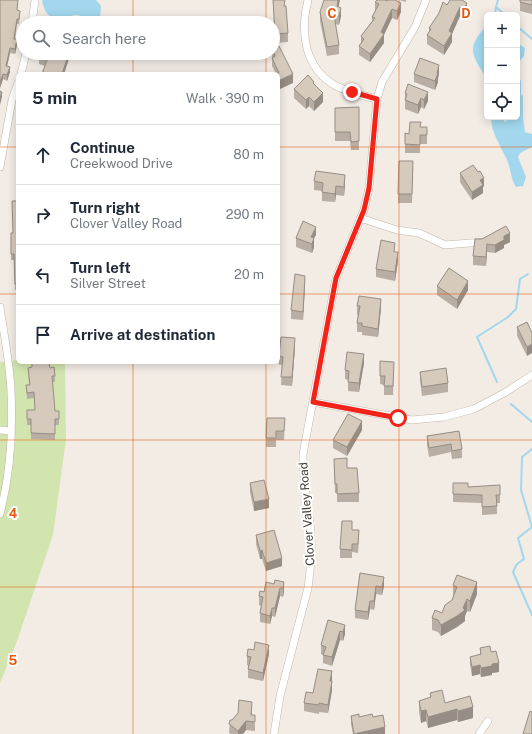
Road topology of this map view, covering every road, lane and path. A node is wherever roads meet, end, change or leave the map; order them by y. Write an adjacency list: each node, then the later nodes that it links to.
1 (35, 0): 4 (street)
2 (308, 0): 8 (street)
3 (426, 0): 8 (street, Clover Valley Road)
4 (33, 16)
5 (24, 60): 6 (street)
6 (21, 72)
7 (16, 89): 9 (street)
8 (377, 99): 10 (street, Clover Valley Road)
9 (0, 167)
10 (360, 218): 11 (street); 14 (street, Clover Valley Road)
11 (491, 237)
12 (0, 308): 16 (street)
13 (532, 374): 14 (street)
14 (313, 402): 19 (street, Clover Valley Road)
15 (0, 430): 16 (street)
16 (10, 431): 17 (street)
17 (0, 514)
18 (488, 721): 20 (street)
19 (274, 734)
20 (479, 734)

